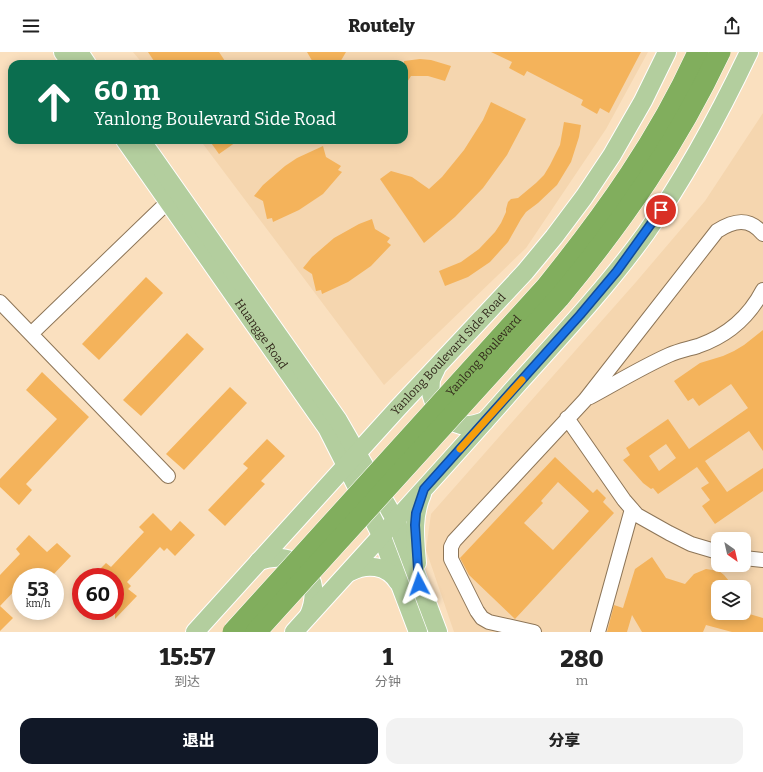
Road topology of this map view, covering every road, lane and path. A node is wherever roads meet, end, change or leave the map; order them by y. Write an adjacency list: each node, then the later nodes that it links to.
1 (667, 52): 12 (main road, Yanlong Boulevard Side Road)
2 (698, 52): 31 (highway, Yanlong Boulevard, bridge)
3 (720, 52): 32 (highway, Yanlong Boulevard, bridge)
4 (749, 52): 15 (main road)
5 (128, 144): 7 (main road, Huangge Road)
6 (143, 144): 7 (main road, Huangge Road)
7 (173, 197): 11 (lane); 16 (main road, Huangge Road)
8 (763, 234): 13 (lane)
9 (763, 290): 13 (lane)
10 (0, 302): 11 (lane)
11 (31, 334): 17 (lane)
12 (436, 369): 15 (main road); 16 (main road, Yanlong Boulevard Side Road)
13 (585, 400): 14 (lane)
14 (567, 418): 19 (lane); 36 (lane)
15 (485, 421): 18 (main road)
16 (352, 459): 20 (main road, Huangge Road); 21 (main road, Huangge Road); 25 (main road, Yanlong Boulevard Side Road)
17 (168, 476)
18 (424, 489): 20 (main road); 27 (main road)
19 (632, 509): 22 (lane); 37 (lane)
20 (396, 521): 21 (main road); 27 (main road, Huangge Road)
21 (382, 537): 26 (main road); 28 (main road, Huangge Road)
22 (711, 550)
23 (751, 559): 24 (lane)
24 (763, 560)
25 (258, 561): 29 (main road); 30 (main road, Yanlong Boulevard Side Road)
26 (350, 572): 28 (main road); 29 (main road)
27 (419, 584): 35 (main road, Huangge Road)
28 (400, 585): 34 (main road, Huangge Road)
29 (309, 616): 33 (main road)
30 (195, 632)
31 (233, 632)
32 (256, 632)
33 (294, 632)
34 (418, 632)
35 (438, 632)
36 (534, 632)
37 (598, 632)

